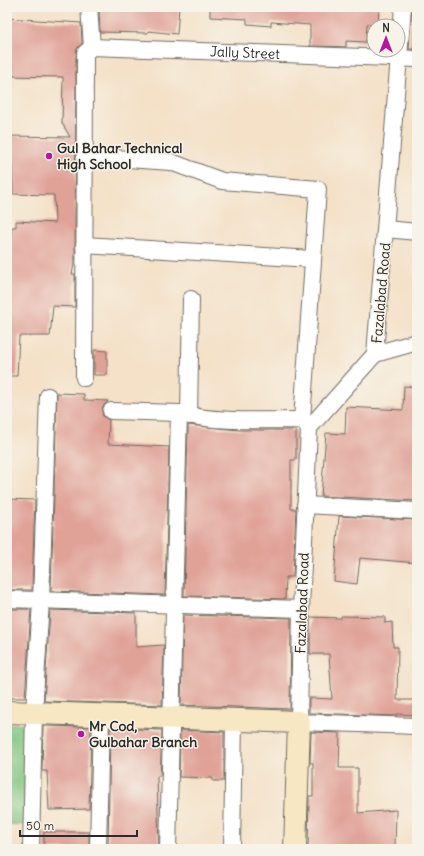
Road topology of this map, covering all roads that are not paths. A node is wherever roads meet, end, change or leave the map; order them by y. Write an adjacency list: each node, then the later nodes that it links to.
1 (88, 7): 4 (street)
2 (403, 7): 3 (street, Fazalabad Road)
3 (402, 18)
4 (92, 47): 5 (street, Jally Street); 9 (street)
5 (366, 56)
6 (398, 58): 10 (street, Fazalabad Road)
7 (406, 58): 8 (street, Jally Street)
8 (417, 59)
9 (85, 156): 12 (street); 13 (street)
10 (386, 229): 11 (street); 16 (street, Fazalabad Road)
11 (417, 232)
12 (84, 245): 13 (street); 17 (street)
13 (312, 259): 21 (street)
14 (191, 299): 20 (street)
15 (417, 342): 16 (street)
16 (375, 354): 21 (street, Fazalabad Road)
17 (84, 378)
18 (48, 396): 25 (street)
19 (111, 412): 20 (street)
20 (184, 415): 21 (street); 26 (street)
21 (306, 424): 22 (street, Fazalabad Road)
22 (306, 504): 23 (street); 27 (street, Fazalabad Road)
23 (417, 511)
24 (7, 599): 25 (street)
25 (41, 601): 26 (street); 29 (street)
26 (174, 605): 27 (street); 31 (street)
27 (301, 609): 33 (street, Fazalabad Road)
28 (7, 712): 29 (street)
29 (34, 713): 30 (street); 35 (street)
30 (101, 715): 31 (street); 36 (street)
31 (171, 718): 32 (street); 37 (street)
32 (234, 720): 33 (street); 38 (street)
33 (299, 722): 34 (street); 39 (street)
34 (417, 726)
35 (31, 849)
36 (98, 849)
37 (168, 849)
38 (232, 849)
39 (295, 849)

